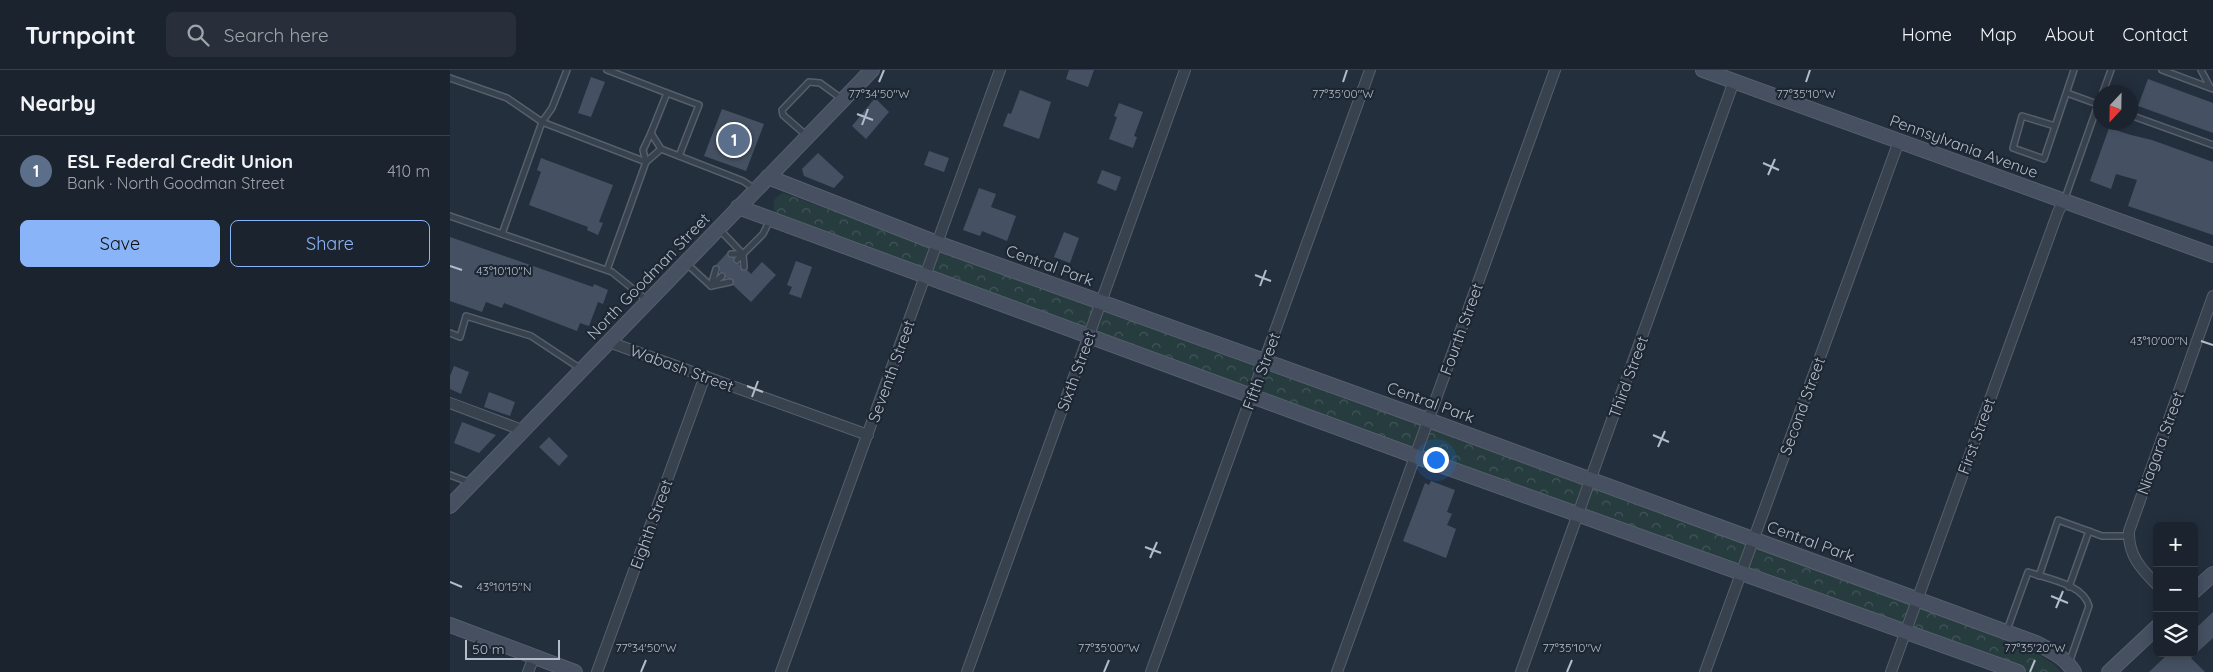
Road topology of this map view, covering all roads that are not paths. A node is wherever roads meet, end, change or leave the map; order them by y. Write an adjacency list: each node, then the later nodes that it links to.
1 (567, 70): 22 (lane)
2 (607, 70): 17 (lane)
3 (872, 70): 19 (main road, North Goodman Street)
4 (1000, 70): 40 (street, Seventh Street)
5 (1185, 70): 55 (street, Sixth Street)
6 (1370, 70): 59 (street, Fifth Street)
7 (1555, 70): 64 (street, Fourth Street)
8 (1703, 70): 14 (main road, Pennsylvania Avenue)
9 (2074, 70): 18 (lane)
10 (2111, 70): 15 (lane)
11 (2162, 70): 16 (lane)
12 (2201, 70): 16 (lane)
13 (450, 78): 22 (lane)
14 (1734, 81): 27 (main road, Pennsylvania Avenue); 69 (street, Third Street)
15 (2106, 85)
16 (2211, 88)
17 (667, 93): 25 (lane); 30 (lane)
18 (2066, 93): 20 (lane); 24 (lane)
19 (843, 100): 26 (main road, North Goodman Street); 26 (lane)
20 (2093, 101)
21 (2138, 118): 28 (lane)
22 (542, 122): 31 (lane); 39 (lane)
23 (2093, 122): 34 (lane)
24 (2055, 126): 24 (lane)
25 (651, 133): 29 (lane); 31 (lane)
26 (807, 137): 32 (main road, North Goodman Street)
27 (1899, 141): 34 (main road, Pennsylvania Avenue); 75 (street, Second Street)
28 (2213, 145)
29 (661, 149): 30 (lane); 31 (lane)
30 (679, 156): 33 (lane)
31 (646, 162): 48 (lane)
32 (768, 177): 33 (main road, North Goodman Street); 40 (main road, Central Park)
33 (756, 190): 35 (main road, North Goodman Street)
34 (2064, 201): 43 (main road, Pennsylvania Avenue); 82 (street, First Street)
35 (738, 207): 37 (main road); 38 (main road, North Goodman Street)
36 (450, 216): 39 (lane)
37 (770, 219): 42 (lane); 50 (main road)
38 (718, 228): 42 (lane); 45 (main road, North Goodman Street)
39 (502, 234): 48 (lane)
40 (937, 243): 50 (street, Seventh Street); 55 (main road, Central Park)
41 (731, 254): 42 (lane)
42 (743, 254): 44 (lane); 46 (lane)
43 (2213, 255)
44 (737, 260)
45 (685, 263): 52 (lane); 54 (main road, North Goodman Street)
46 (744, 267)
47 (716, 269): 52 (lane)
48 (607, 270): 54 (lane)
49 (722, 276): 52 (lane)
50 (925, 277): 57 (main road); 66 (street, Seventh Street)
51 (730, 282): 52 (lane)
52 (711, 286)
53 (2213, 296): 74 (street, Niagara Street)
54 (648, 301): 58 (main road, North Goodman Street)
55 (1102, 302): 57 (street, Sixth Street); 59 (main road, Central Park)
56 (450, 333): 60 (lane)
57 (1089, 336): 62 (main road); 93 (street, Sixth Street)
58 (609, 342): 60 (main road, North Goodman Street); 61 (street, Wabash Street)
59 (1265, 361): 62 (street, Fifth Street); 64 (main road, Central Park)
60 (582, 369): 65 (main road, North Goodman Street)
61 (705, 376): 66 (street, Wabash Street); 91 (street, Eighth Street)
62 (1252, 396): 67 (main road); 94 (street, Fifth Street)
63 (450, 403): 65 (street)
64 (1428, 420): 67 (street, Fourth Street); 69 (main road, Central Park)
65 (522, 430): 70 (main road, North Goodman Street)
66 (868, 435): 92 (street, Seventh Street)
67 (1415, 456): 72 (main road); 95 (street, Fourth Street)
68 (450, 475): 70 (lane)
69 (1591, 479): 72 (street, Third Street); 75 (main road, Central Park)
70 (471, 483): 71 (main road, North Goodman Street)
71 (450, 506)
72 (1578, 513): 76 (main road); 96 (street, Third Street)
73 (2089, 531): 74 (lane); 78 (lane); 80 (lane)
74 (2128, 536): 79 (street)
75 (1754, 539): 76 (street, Second Street); 82 (main road, Central Park)
76 (1742, 572): 86 (main road); 97 (street, Second Street)
77 (2213, 574): 81 (main road)
78 (2039, 576): 80 (lane); 85 (lane)
79 (2153, 580)
80 (2069, 587): 88 (lane)
81 (2198, 587)
82 (1917, 599): 85 (main road, Central Park); 86 (street, First Street)
83 (450, 626): 87 (main road)
84 (2153, 631): 100 (main road)
85 (2006, 632): 88 (main road, Central Park)
86 (1905, 633): 98 (street, First Street); 99 (main road)
87 (534, 657): 89 (street); 90 (main road)
88 (2071, 668)
89 (528, 672)
90 (575, 672)
91 (597, 672)
92 (781, 672)
93 (967, 672)
94 (1151, 672)
95 (1337, 672)
96 (1521, 672)
97 (1706, 672)
98 (1890, 672)
99 (2018, 672)
100 (2108, 672)

